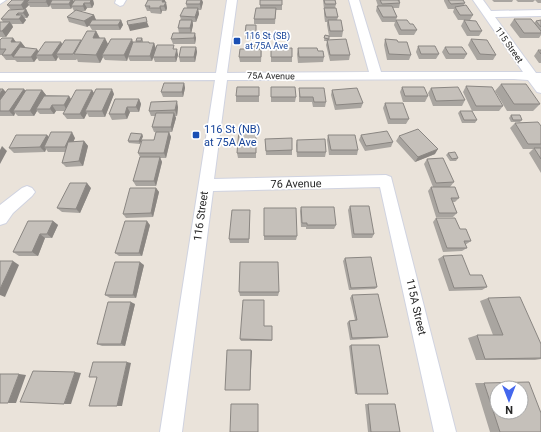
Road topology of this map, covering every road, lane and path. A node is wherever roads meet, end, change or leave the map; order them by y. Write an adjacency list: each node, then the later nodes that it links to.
1 (232, 0): 6 (street, 116 Street)
2 (354, 0): 7 (street)
3 (478, 0): 5 (street, 115 Street)
4 (541, 13): 5 (street)
5 (488, 14): 9 (street, 115 Street)
6 (221, 76): 7 (street, 75A Avenue); 8 (street, 75A Avenue); 12 (street, 116 Street)
7 (376, 76): 9 (street, 75A Avenue)
8 (0, 77)
9 (536, 77): 10 (street, 115 Street)
10 (541, 89)
11 (386, 182): 12 (street, 76 Avenue); 16 (street, 115A Street)
12 (206, 185): 15 (street, 116 Street)
13 (27, 192): 14 (street)
14 (0, 218)
15 (172, 432)
16 (445, 432)

